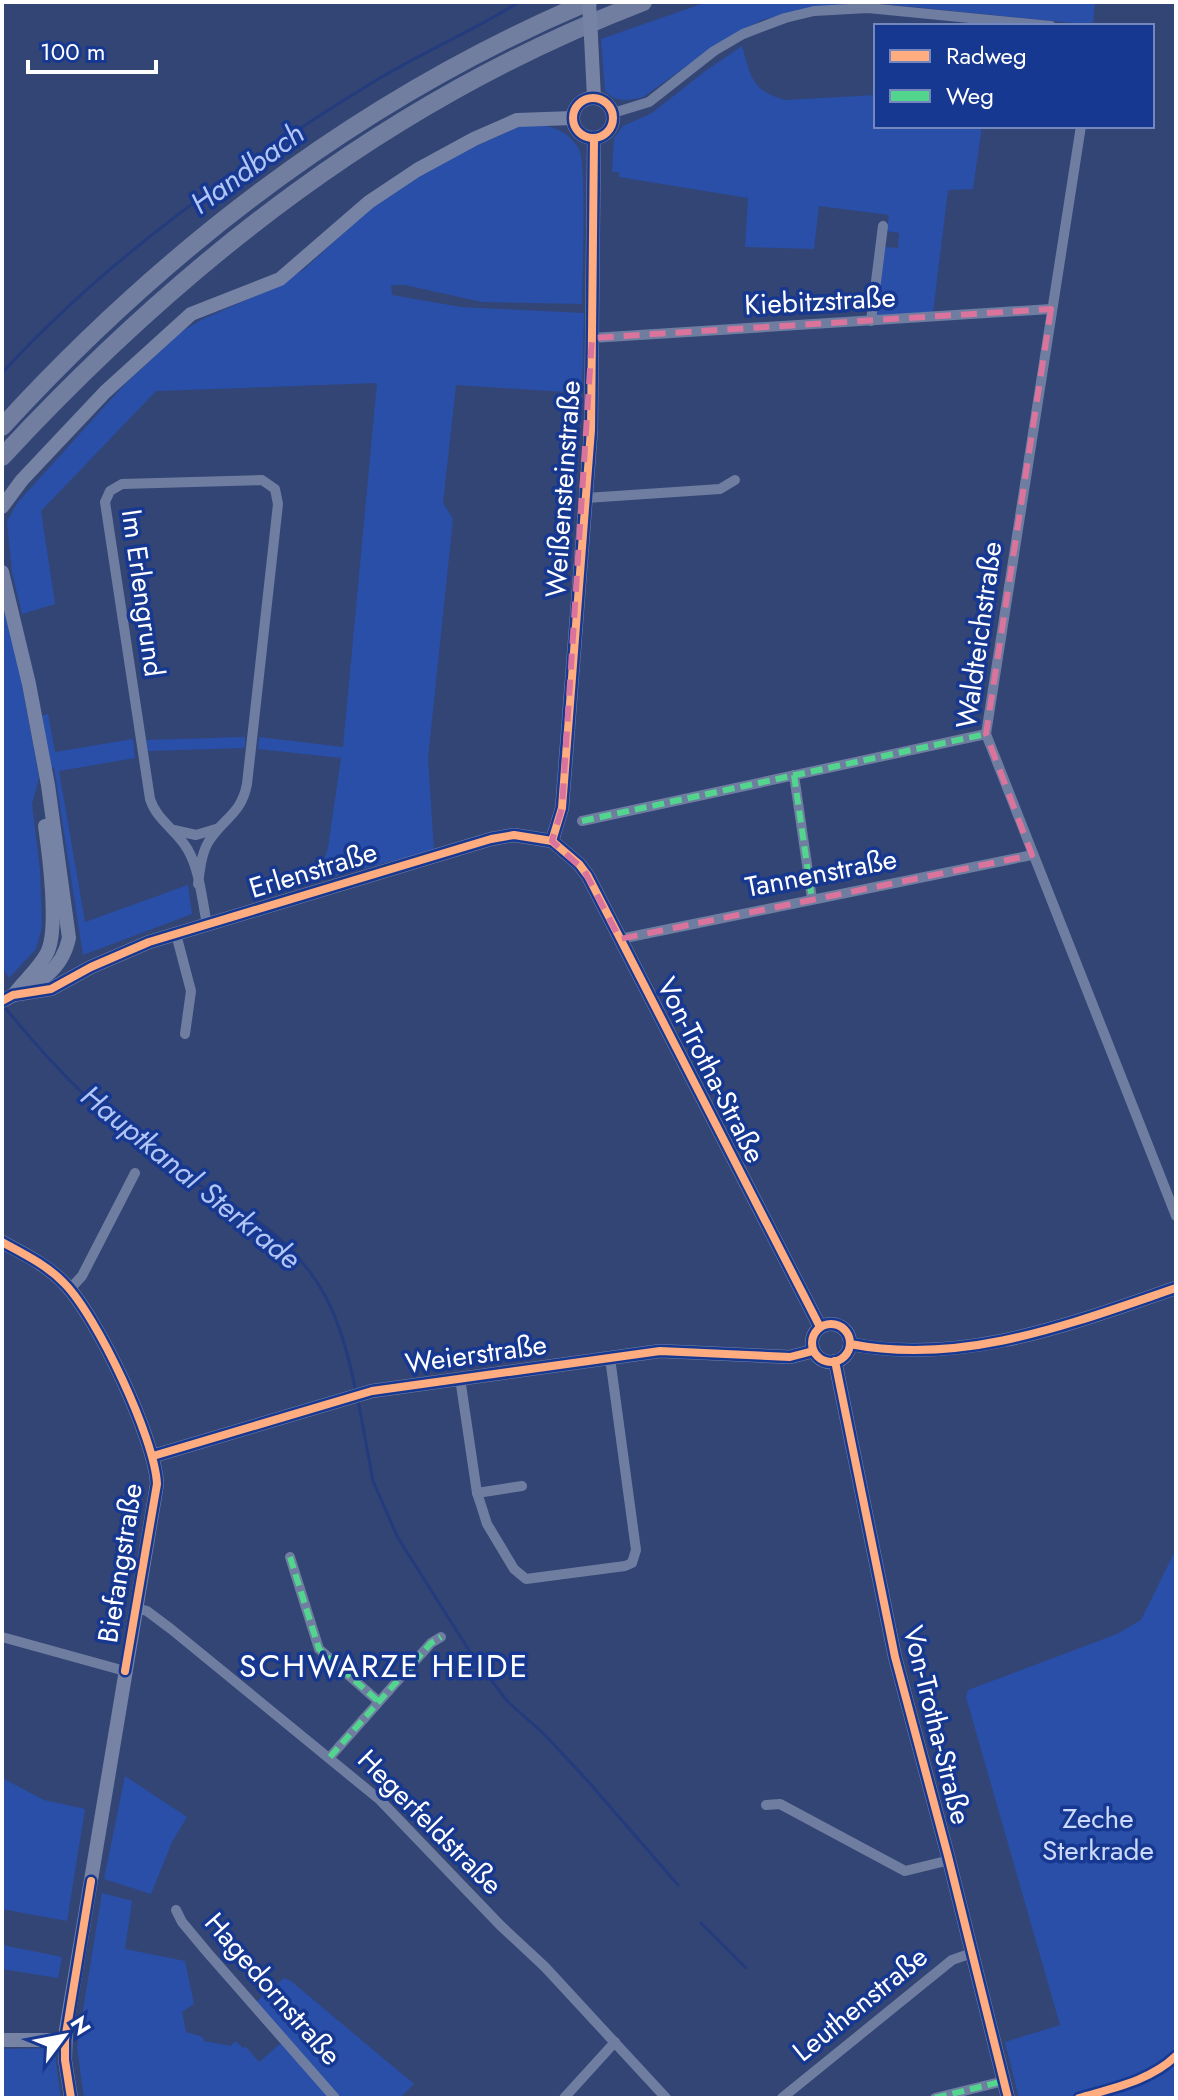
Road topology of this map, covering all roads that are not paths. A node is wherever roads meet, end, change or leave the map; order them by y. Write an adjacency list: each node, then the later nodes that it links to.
1 (588, 2): 4 (street, bridge); 13 (highway)
2 (643, 2): 14 (highway)
3 (1031, 24): 5 (street)
4 (594, 98): 5 (street); 6 (street)
5 (613, 113): 8 (street)
6 (573, 118): 8 (street); 17 (street)
7 (1081, 128): 10 (street, Waldteichstraße)
8 (594, 138): 12 (street, Weißensteinstraße)
9 (883, 226): 11 (street)
10 (1051, 309): 11 (street, Kiebitzstraße); 19 (street, Waldteichstraße)
11 (871, 321): 12 (street, Kiebitzstraße)
12 (592, 338): 16 (street, Weißensteinstraße)
13 (2, 427)
14 (2, 457)
15 (735, 480): 16 (street, Weißensteinstraße)
16 (586, 498): 25 (street, Weißensteinstraße)
17 (2, 507)
18 (2, 572): 20 (street)
19 (986, 734): 21 (street); 26 (street, Waldteichstraße)
20 (42, 758): 32 (street); 33 (street)
21 (794, 775): 22 (street); 28 (street)
22 (582, 821)
23 (221, 826): 24 (street); 24 (street, Im Erlengrund); 27 (street, Im Erlengrund)
24 (172, 829): 27 (street, Im Erlengrund)
25 (552, 841): 29 (street, Erlenstraße); 31 (street, Von-Trotha-Straße)
26 (1032, 855): 28 (street, Tannenstraße); 38 (street, Waldteichstraße)
27 (198, 884): 29 (street, Im Erlengrund)
28 (812, 899): 31 (street, Tannenstraße)
29 (207, 924): 30 (street, Erlenstraße)
30 (176, 934): 34 (street, Erlenstraße); 36 (street)
31 (620, 939): 42 (street, Von-Trotha-Straße)
32 (46, 956): 33 (street); 35 (street)
33 (61, 962): 34 (street); 35 (street)
34 (91, 967): 35 (street, Erlenstraße)
35 (8, 998)
36 (185, 1034)
37 (135, 1173): 41 (street)
38 (1176, 1216)
39 (2, 1242): 41 (street, Biefangstraße)
40 (1176, 1288): 43 (street)
41 (70, 1289): 48 (street, Biefangstraße)
42 (820, 1327): 43 (street); 44 (street)
43 (850, 1344): 46 (street)
44 (813, 1351): 45 (street, Weierstraße); 46 (street)
45 (610, 1358): 47 (street, Weierstraße); 50 (street)
46 (835, 1361): 59 (street, Von-Trotha-Straße)
47 (460, 1378): 48 (street, Weierstraße); 50 (street)
48 (153, 1456): 52 (street, Biefangstraße)
49 (522, 1486): 50 (street)
50 (477, 1493)
51 (290, 1557): 56 (street)
52 (136, 1608): 55 (street, Biefangstraße); 57 (street, Hegerfeldstraße)
53 (2, 1637): 55 (street)
54 (441, 1637): 56 (street)
55 (125, 1671): 63 (street, Biefangstraße)
56 (378, 1701): 57 (street)
57 (330, 1757): 64 (street, Hegerfeldstraße)
58 (766, 1805): 59 (street)
59 (950, 1860): 61 (street, Von-Trotha-Straße)
60 (176, 1910): 67 (street, Hagedornstraße)
61 (972, 1953): 65 (street, Von-Trotha-Straße); 70 (street, Leuthenstraße)
62 (2, 2040): 63 (street)
63 (65, 2040): 66 (street, Biefangstraße)
64 (615, 2042): 68 (street); 69 (street, Hegerfeldstraße)
65 (1004, 2081): 71 (street); 72 (street, Von-Trotha-Straße)
66 (71, 2098)
67 (335, 2098)
68 (564, 2098)
69 (666, 2098)
70 (782, 2098)
71 (935, 2098)
72 (1008, 2098)

